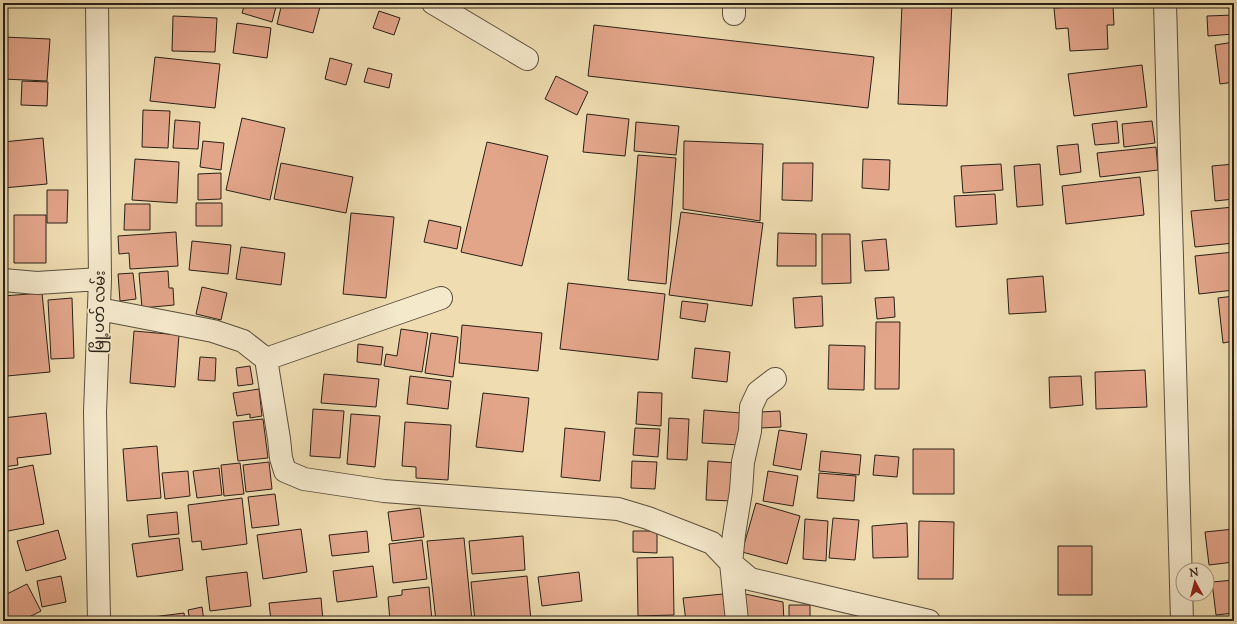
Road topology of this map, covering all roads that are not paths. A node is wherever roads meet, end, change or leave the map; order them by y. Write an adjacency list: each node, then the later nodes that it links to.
1 (97, 3): 5 (street, မြို့ပတ် လမ်း)
2 (434, 3): 4 (street)
3 (1164, 3): 15 (street)
4 (527, 59)
5 (100, 279): 6 (street); 8 (street, မြို့ပတ် လမ်း)
6 (3, 280)
7 (441, 298): 9 (street)
8 (99, 309): 9 (street); 12 (street, မြို့ပတ် လမ်း)
9 (266, 359): 11 (street)
10 (775, 379): 11 (street)
11 (731, 563): 13 (street); 14 (street)
12 (98, 621)
13 (738, 621)
14 (928, 621)
15 (1182, 621)

